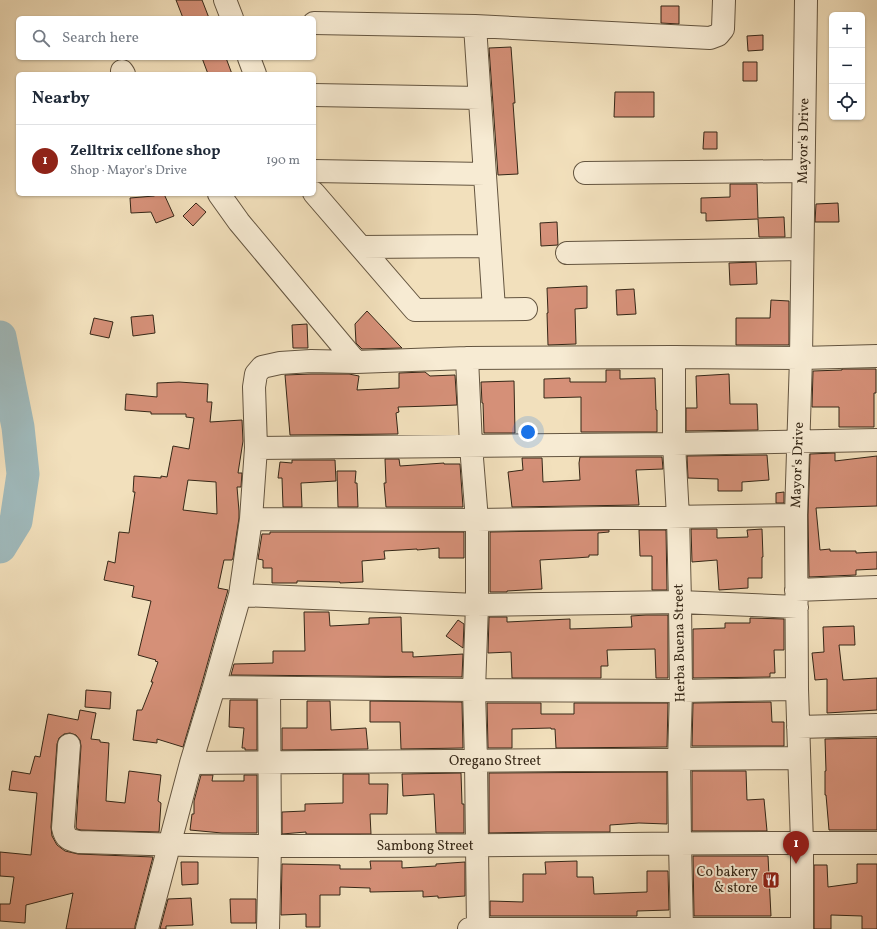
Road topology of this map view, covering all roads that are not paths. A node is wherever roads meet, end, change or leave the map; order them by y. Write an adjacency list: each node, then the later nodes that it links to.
1 (225, 0): 4 (street)
2 (724, 0): 6 (street)
3 (806, 0): 12 (street, Mayor's Drive)
4 (231, 16)
5 (316, 23): 6 (street)
6 (475, 26): 10 (street)
7 (250, 60): 8 (street)
8 (254, 72)
9 (316, 95): 10 (street)
10 (480, 98): 14 (street)
11 (316, 171): 14 (street)
12 (803, 171): 13 (street); 19 (street, Mayor's Drive)
13 (585, 173)
14 (485, 174): 17 (street)
15 (316, 195): 18 (street)
16 (220, 196): 27 (street)
17 (490, 246): 18 (street); 21 (street)
18 (361, 247): 21 (street)
19 (802, 249): 20 (street); 26 (street, Mayor's Drive)
20 (567, 253)
21 (494, 309): 22 (street)
22 (526, 309)
23 (877, 356): 26 (street)
24 (674, 357): 25 (street); 26 (street); 30 (street, Herba Buena Street)
25 (467, 358): 27 (street); 31 (street)
26 (801, 358): 29 (street, Mayor's Drive)
27 (356, 362): 32 (street)
28 (877, 440): 29 (street)
29 (798, 441): 30 (street); 33 (street, Mayor's Drive)
30 (674, 444): 31 (street); 34 (street, Herba Buena Street)
31 (471, 446): 32 (street); 36 (street)
32 (256, 448): 35 (street)
33 (796, 515): 34 (street); 39 (street, Mayor's Drive)
34 (678, 517): 36 (street); 40 (street, Herba Buena Street)
35 (251, 519): 36 (street); 38 (street)
36 (477, 520): 41 (street)
37 (877, 587): 39 (street)
38 (240, 595): 41 (street); 42 (street)
39 (797, 599): 40 (street); 44 (street, Mayor's Drive)
40 (680, 602): 41 (street); 46 (street, Herba Buena Street)
41 (477, 605): 45 (street)
42 (214, 687): 43 (street); 53 (street)
43 (269, 688): 45 (street); 54 (street)
44 (797, 689): 46 (street); 48 (street, Mayor's Drive)
45 (474, 690): 46 (street); 52 (street)
46 (681, 691): 51 (street, Herba Buena Street)
47 (877, 725): 48 (street)
48 (798, 727): 50 (street, Mayor's Drive)
49 (69, 745): 57 (street, Sambong Street)
50 (799, 758): 51 (street, Oregano Street); 55 (street, Mayor's Drive)
51 (679, 760): 52 (street, Oregano Street); 58 (street, Herba Buena Street)
52 (476, 761): 54 (street, Oregano Street); 60 (street)
53 (190, 763): 54 (street, Oregano Street); 57 (street)
54 (269, 763): 59 (street)
55 (802, 843): 56 (street, Sambong Street); 58 (street, Sambong Street); 66 (street, Mayor's Drive)
56 (877, 843)
57 (169, 844): 59 (street, Sambong Street); 61 (street)
58 (680, 844): 60 (street, Sambong Street); 65 (street, Herba Buena Street)
59 (270, 846): 60 (street, Sambong Street); 62 (street)
60 (477, 846): 64 (street)
61 (147, 929)
62 (268, 929)
63 (470, 929): 64 (street)
64 (478, 929): 65 (street)
65 (682, 929): 66 (street)
66 (802, 929)

